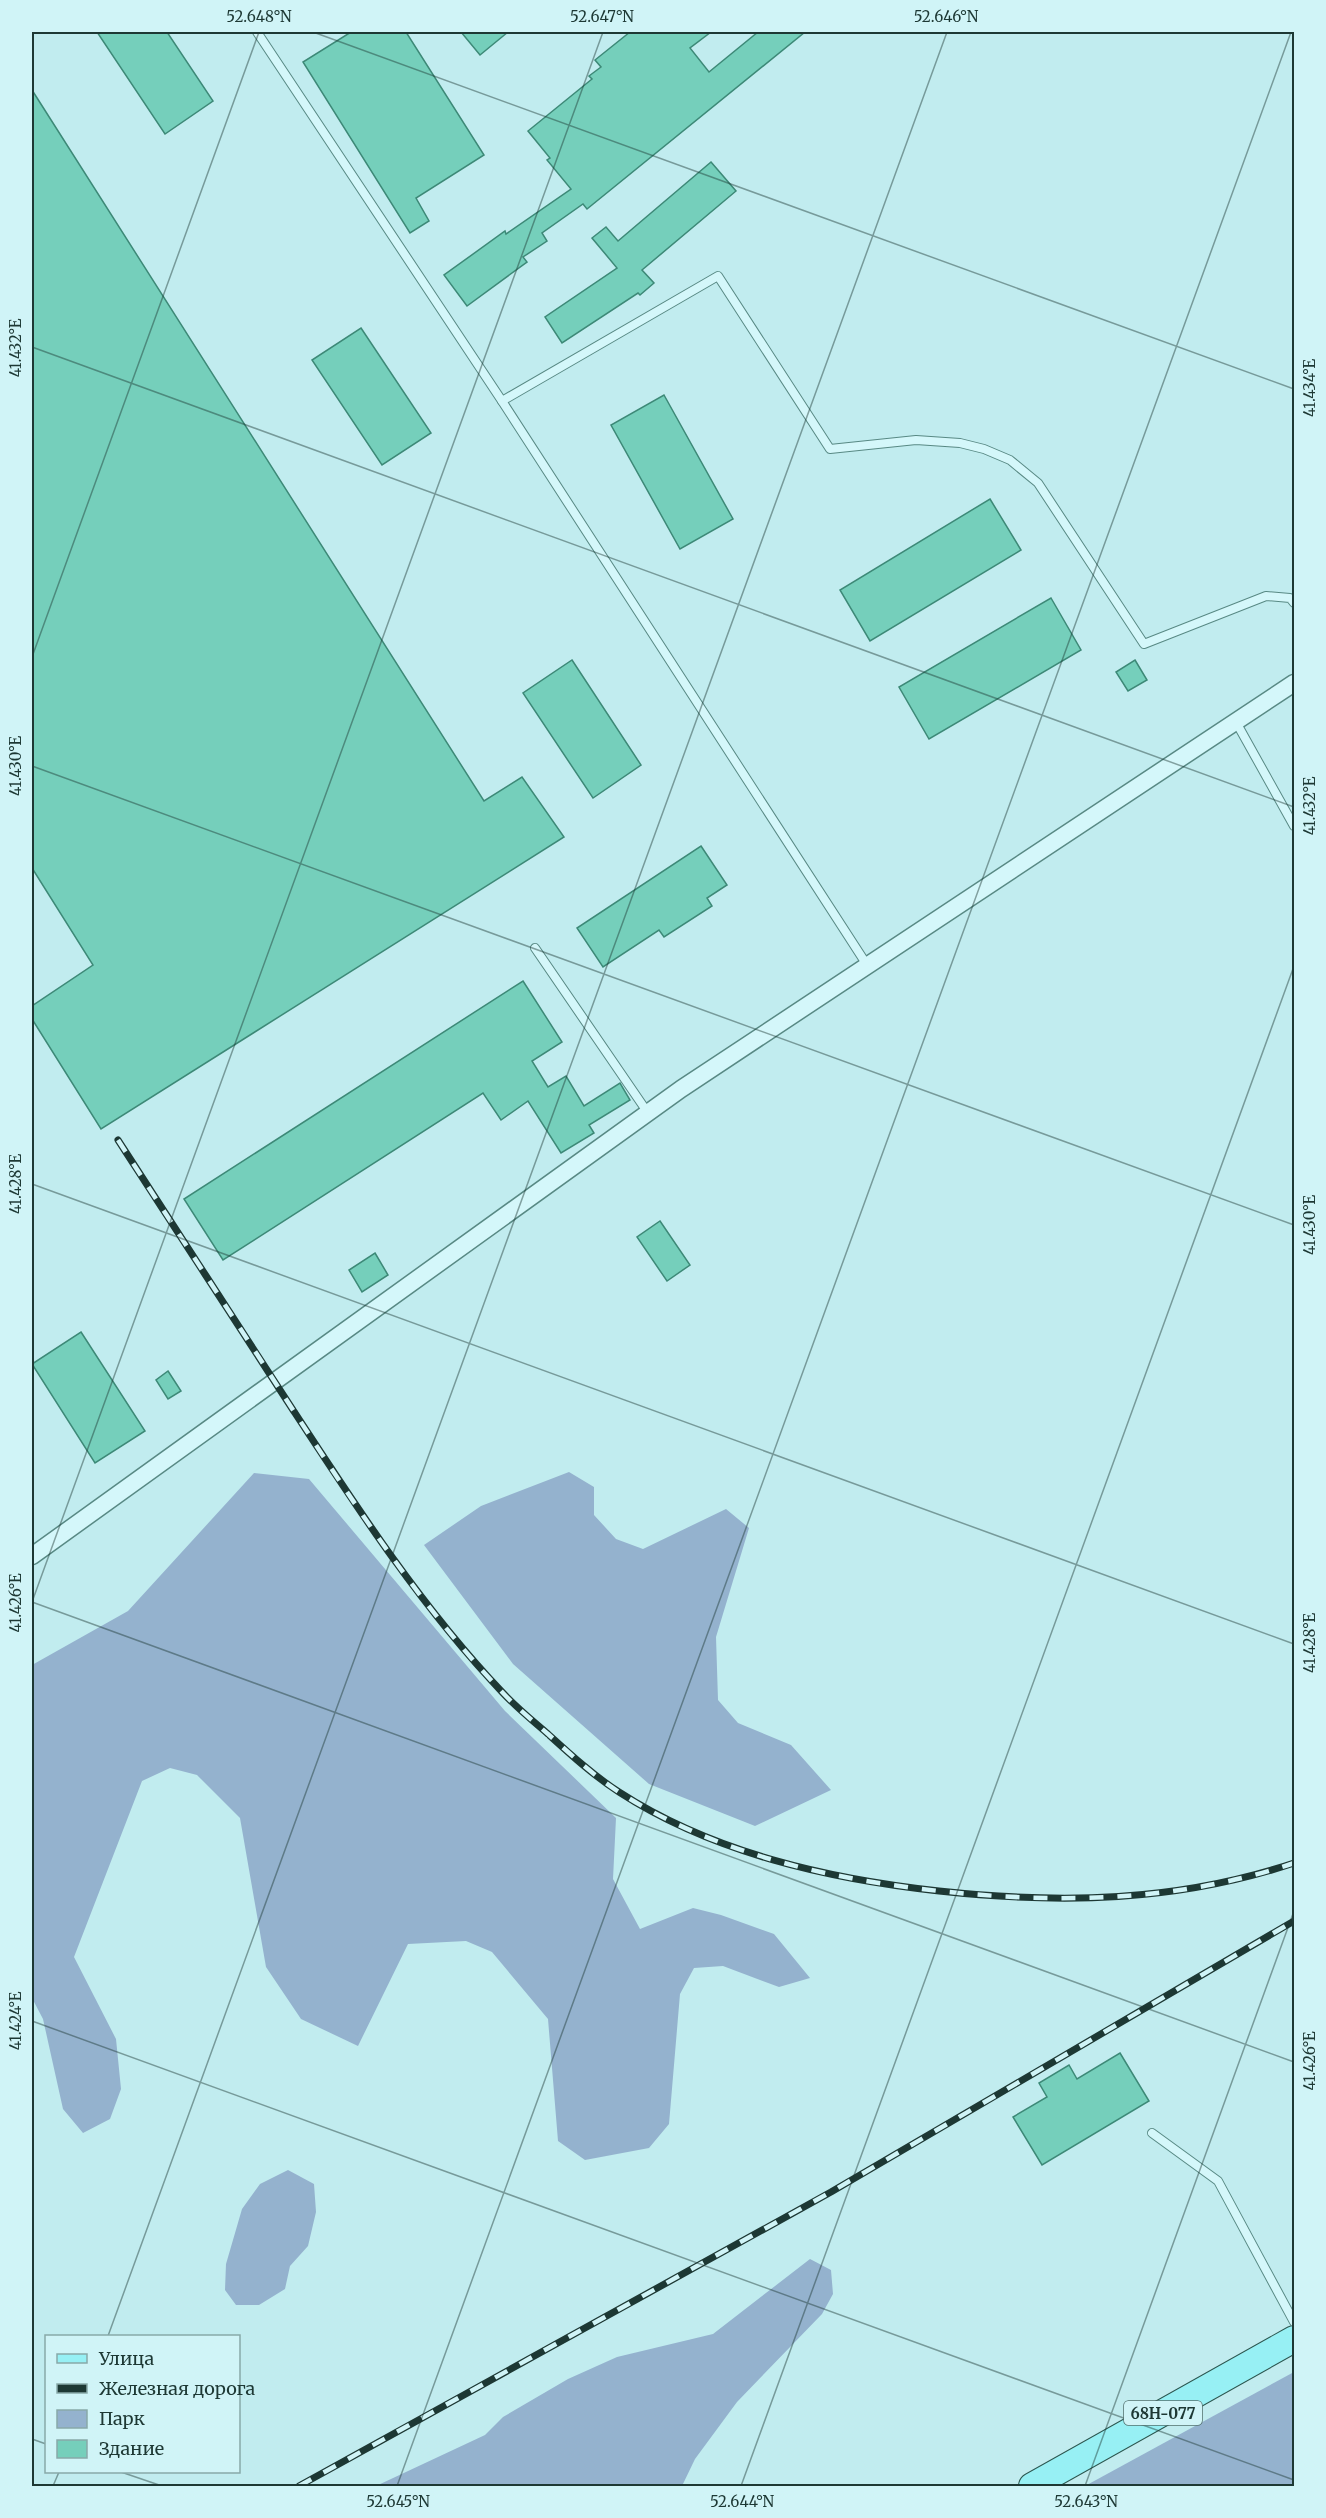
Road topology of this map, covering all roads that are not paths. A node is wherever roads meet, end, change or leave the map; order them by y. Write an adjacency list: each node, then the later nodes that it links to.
1 (257, 32): 2 (lane)
2 (502, 401): 3 (lane); 8 (lane)
3 (1294, 603)
4 (1294, 683): 5 (street)
5 (1236, 722): 6 (lane); 8 (street)
6 (1294, 826)
7 (535, 948): 9 (lane)
8 (867, 965): 9 (street)
9 (648, 1114): 10 (street)
10 (32, 1556)
11 (1152, 2133): 12 (lane)
12 (1294, 2322)
13 (1294, 2339): 14 (main road, 68Н-077)
14 (1032, 2487)

